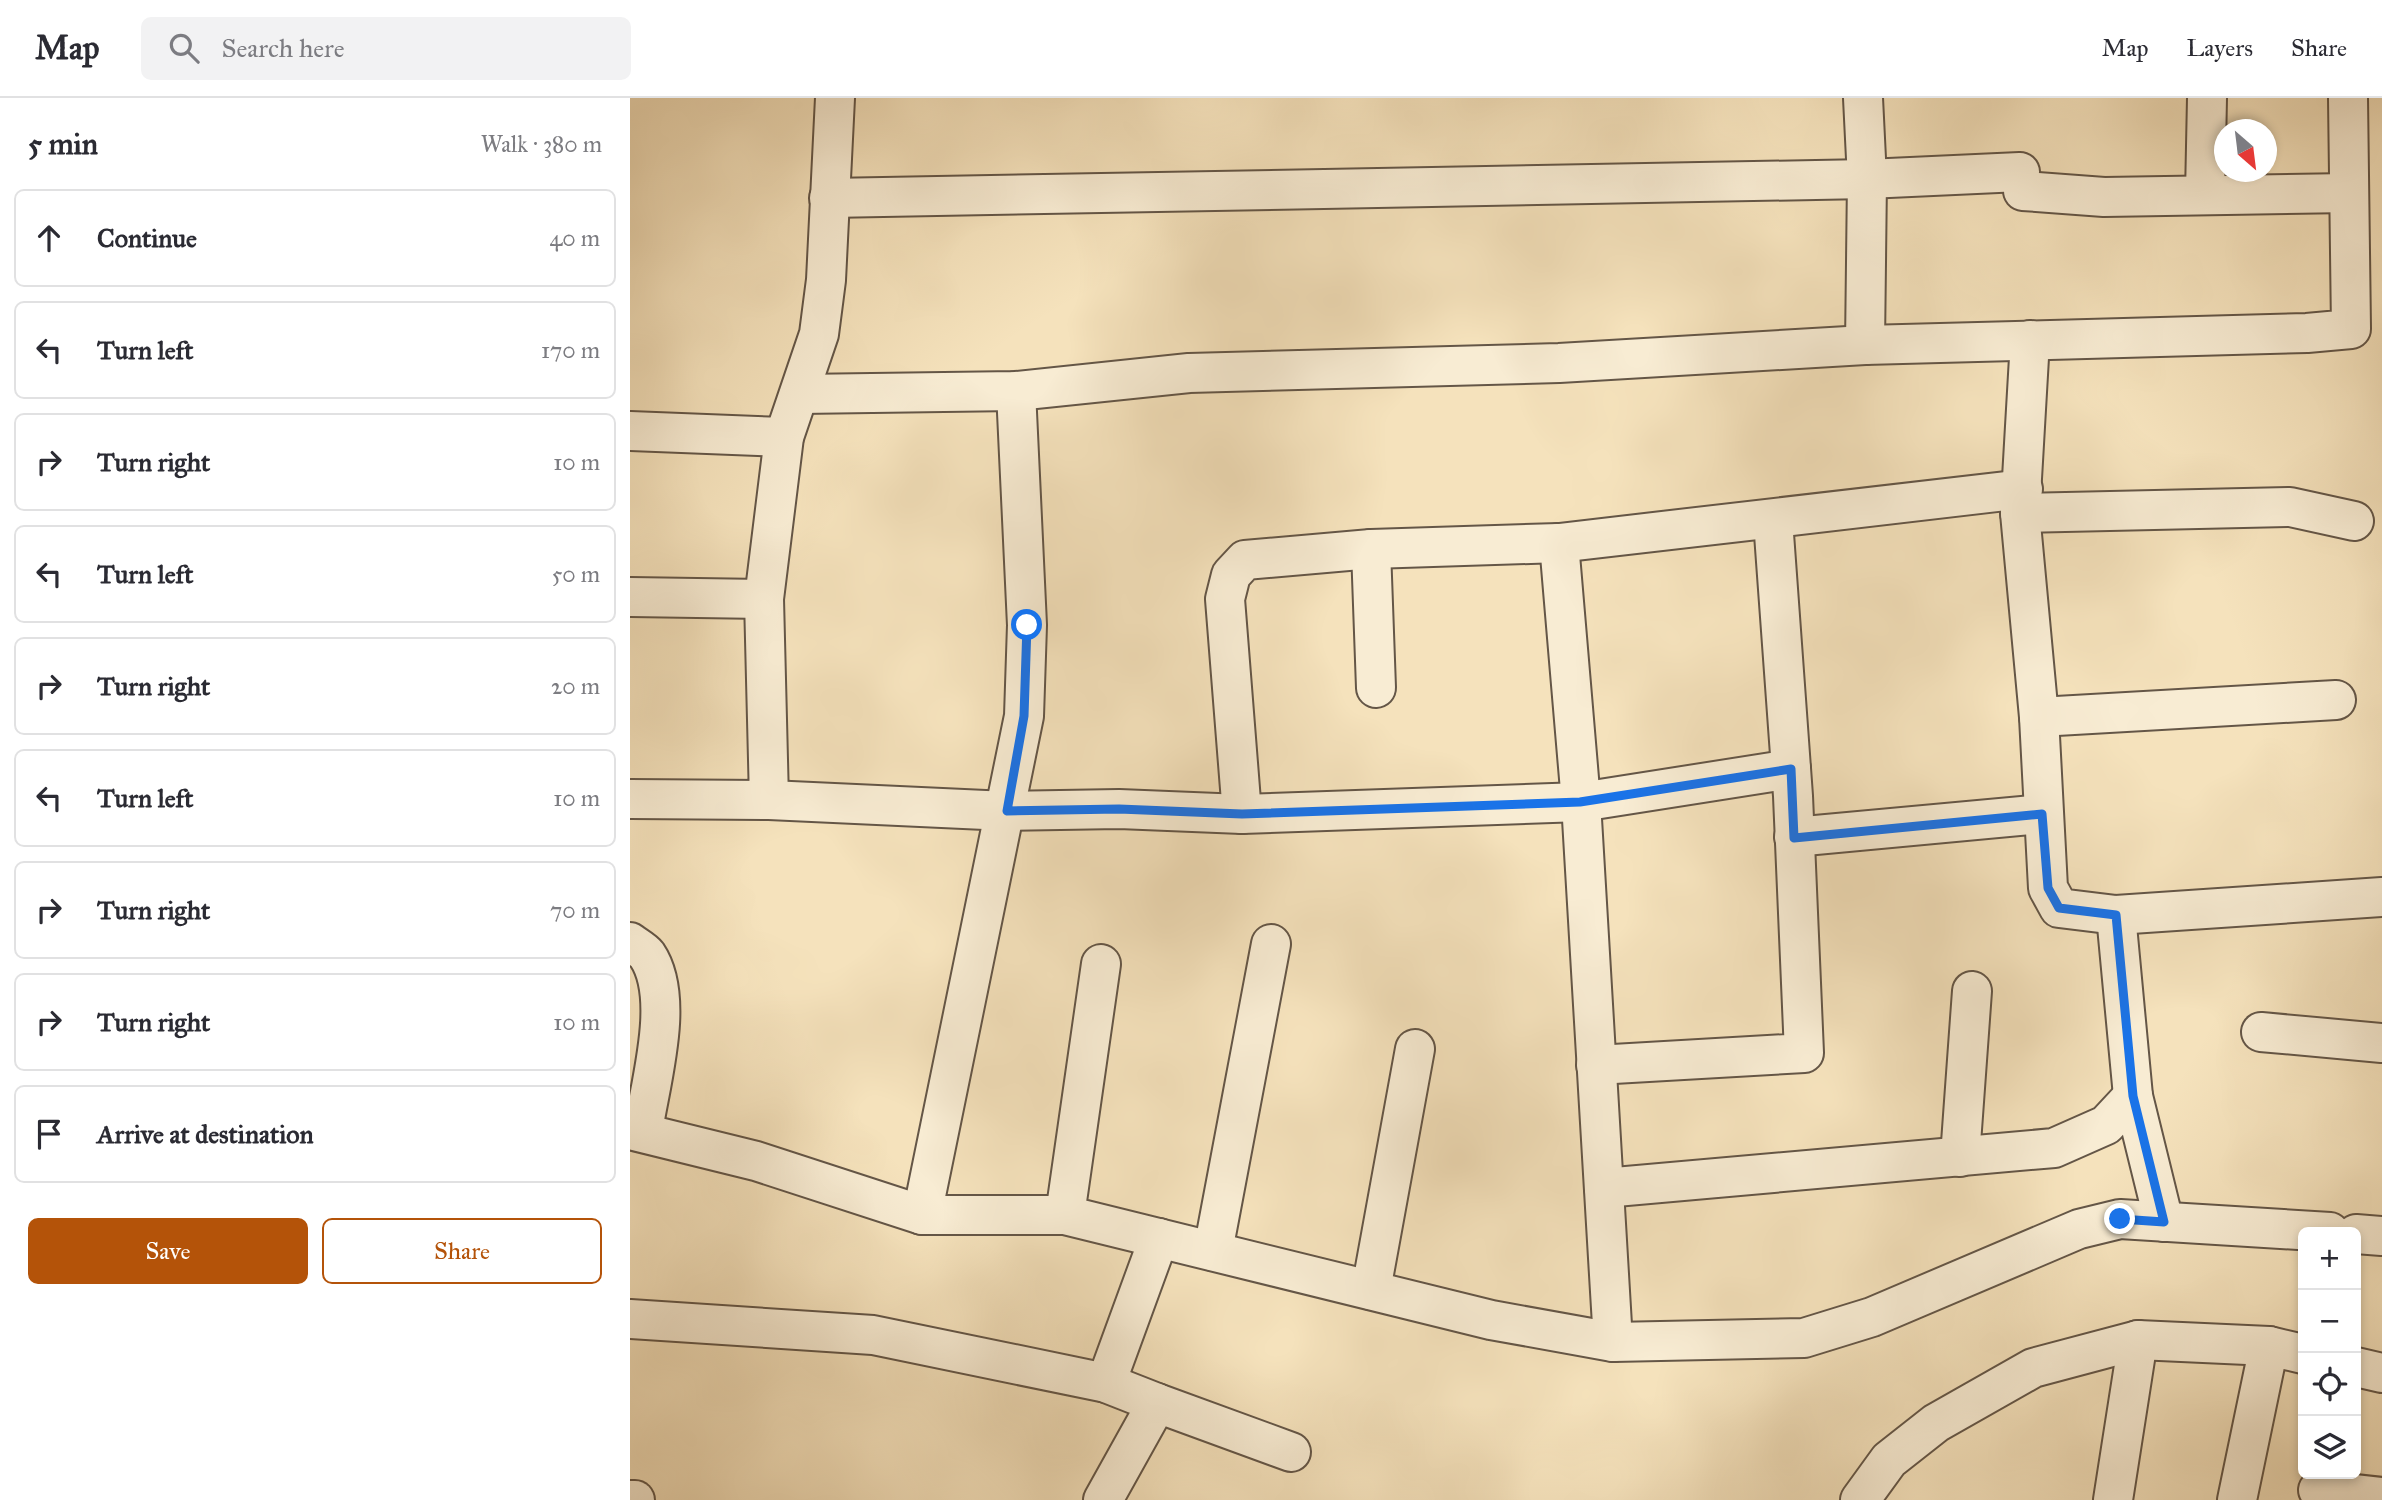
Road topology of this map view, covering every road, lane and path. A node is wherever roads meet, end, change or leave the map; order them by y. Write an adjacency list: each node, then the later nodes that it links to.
1 (835, 98): 8 (street)
2 (1863, 98): 5 (street)
3 (2207, 98): 7 (street)
4 (2348, 98): 6 (street)
5 (1867, 179): 7 (street); 8 (street); 10 (street)
6 (2349, 193): 7 (street); 9 (street)
7 (2205, 195)
8 (829, 198): 12 (street)
9 (2030, 340): 10 (street); 15 (street)
10 (1865, 345): 11 (street)
11 (1016, 391): 12 (street); 29 (street)
12 (800, 394): 14 (street)
13 (630, 431): 14 (street)
14 (784, 437): 21 (street)
15 (2022, 501): 16 (street); 17 (street); 24 (street)
16 (1773, 520): 18 (street); 25 (street)
17 (2354, 521)
18 (1559, 543): 19 (street); 28 (street)
19 (1371, 549): 22 (street); 30 (street)
20 (630, 597): 21 (street)
21 (764, 599): 27 (street)
22 (1376, 688)
23 (2336, 700): 24 (street)
24 (2039, 717): 31 (street)
25 (1791, 769): 28 (street); 32 (street)
26 (630, 799): 27 (street)
27 (769, 800): 29 (street)
28 (1580, 802): 30 (street); 42 (street)
29 (1007, 811): 30 (street); 47 (street)
30 (1242, 814)
31 (2042, 814): 32 (street); 34 (street)
32 (1794, 838): 42 (street)
33 (2382, 897): 34 (street)
34 (2116, 915): 43 (street)
35 (630, 942): 44 (street)
36 (1271, 944): 54 (street)
37 (1101, 964): 48 (street)
38 (1972, 991): 45 (street)
39 (2261, 1032): 40 (street)
40 (2382, 1043)
41 (1415, 1049): 55 (street)
42 (1596, 1065): 46 (street)
43 (2133, 1096): 45 (street); 49 (street)
44 (636, 1130): 47 (street)
45 (1960, 1157): 46 (street)
46 (1604, 1188): 58 (street)
47 (922, 1215): 48 (street)
48 (1065, 1215): 53 (street)
49 (2164, 1222): 50 (street); 58 (street)
50 (2298, 1230)
51 (2361, 1234): 52 (street)
52 (2382, 1236)
53 (1159, 1238): 54 (street); 62 (street)
54 (1213, 1251): 55 (street)
55 (1371, 1290): 58 (street)
56 (630, 1319): 62 (street)
57 (2138, 1340): 59 (street); 68 (street); 69 (street)
58 (1613, 1342)
59 (2286, 1350): 70 (street)
60 (2361, 1368): 61 (street)
61 (2382, 1373)
62 (1106, 1383): 63 (street)
63 (1157, 1403): 64 (street); 67 (street)
64 (1291, 1452)
65 (2318, 1490): 66 (street)
66 (2382, 1497)
67 (1103, 1500)
68 (1860, 1500)
69 (2113, 1500)
70 (2237, 1500)

